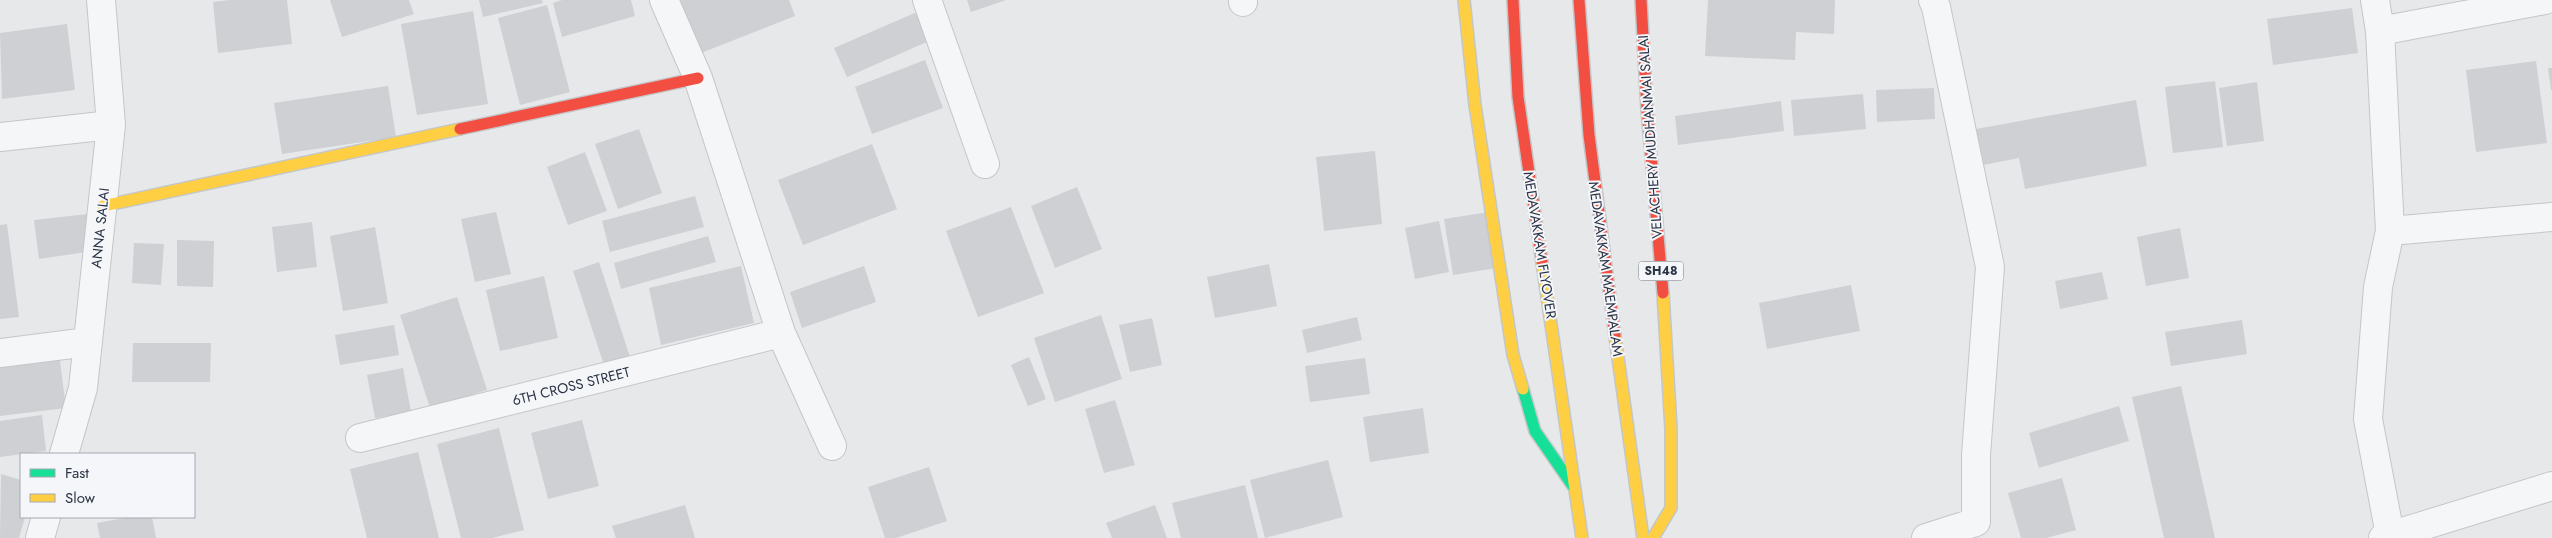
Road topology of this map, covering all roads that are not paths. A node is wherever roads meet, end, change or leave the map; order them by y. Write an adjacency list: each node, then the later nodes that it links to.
1 (101, 0): 13 (street, ANNA SALAI)
2 (664, 0): 12 (street)
3 (926, 0): 15 (street)
4 (1464, 0): 26 (main road)
5 (1513, 0): 26 (main road, MEDAVAKKAM FLYOVER)
6 (1579, 0): 32 (main road, MEDAVAKKAM MAEMPALAM)
7 (1641, 0): 33 (main road, VELACHERY MUDHANMAI SALAI / SH48)
8 (1933, 0): 28 (street)
9 (2375, 0): 11 (street)
10 (2545, 0): 11 (street)
11 (2380, 30): 18 (street)
12 (698, 78): 16 (main road); 19 (street)
13 (112, 126): 14 (street); 16 (street, ANNA SALAI)
14 (0, 137)
15 (985, 164)
16 (103, 206): 20 (street, ANNA SALAI)
17 (2552, 217): 18 (street)
18 (2390, 232): 29 (street)
19 (781, 334): 22 (street, 6TH CROSS STREET); 23 (street)
20 (88, 342): 21 (street); 24 (street, ANNA SALAI)
21 (0, 353)
22 (360, 438)
23 (832, 446)
24 (64, 453)
25 (2552, 486): 29 (street)
26 (1576, 490): 31 (main road, MEDAVAKKAM FLYOVER)
27 (46, 518): 30 (street)
28 (1978, 530): 34 (street)
29 (2386, 537)
30 (40, 538)
31 (1582, 538)
32 (1643, 538)
33 (1653, 538)
34 (1926, 538)

